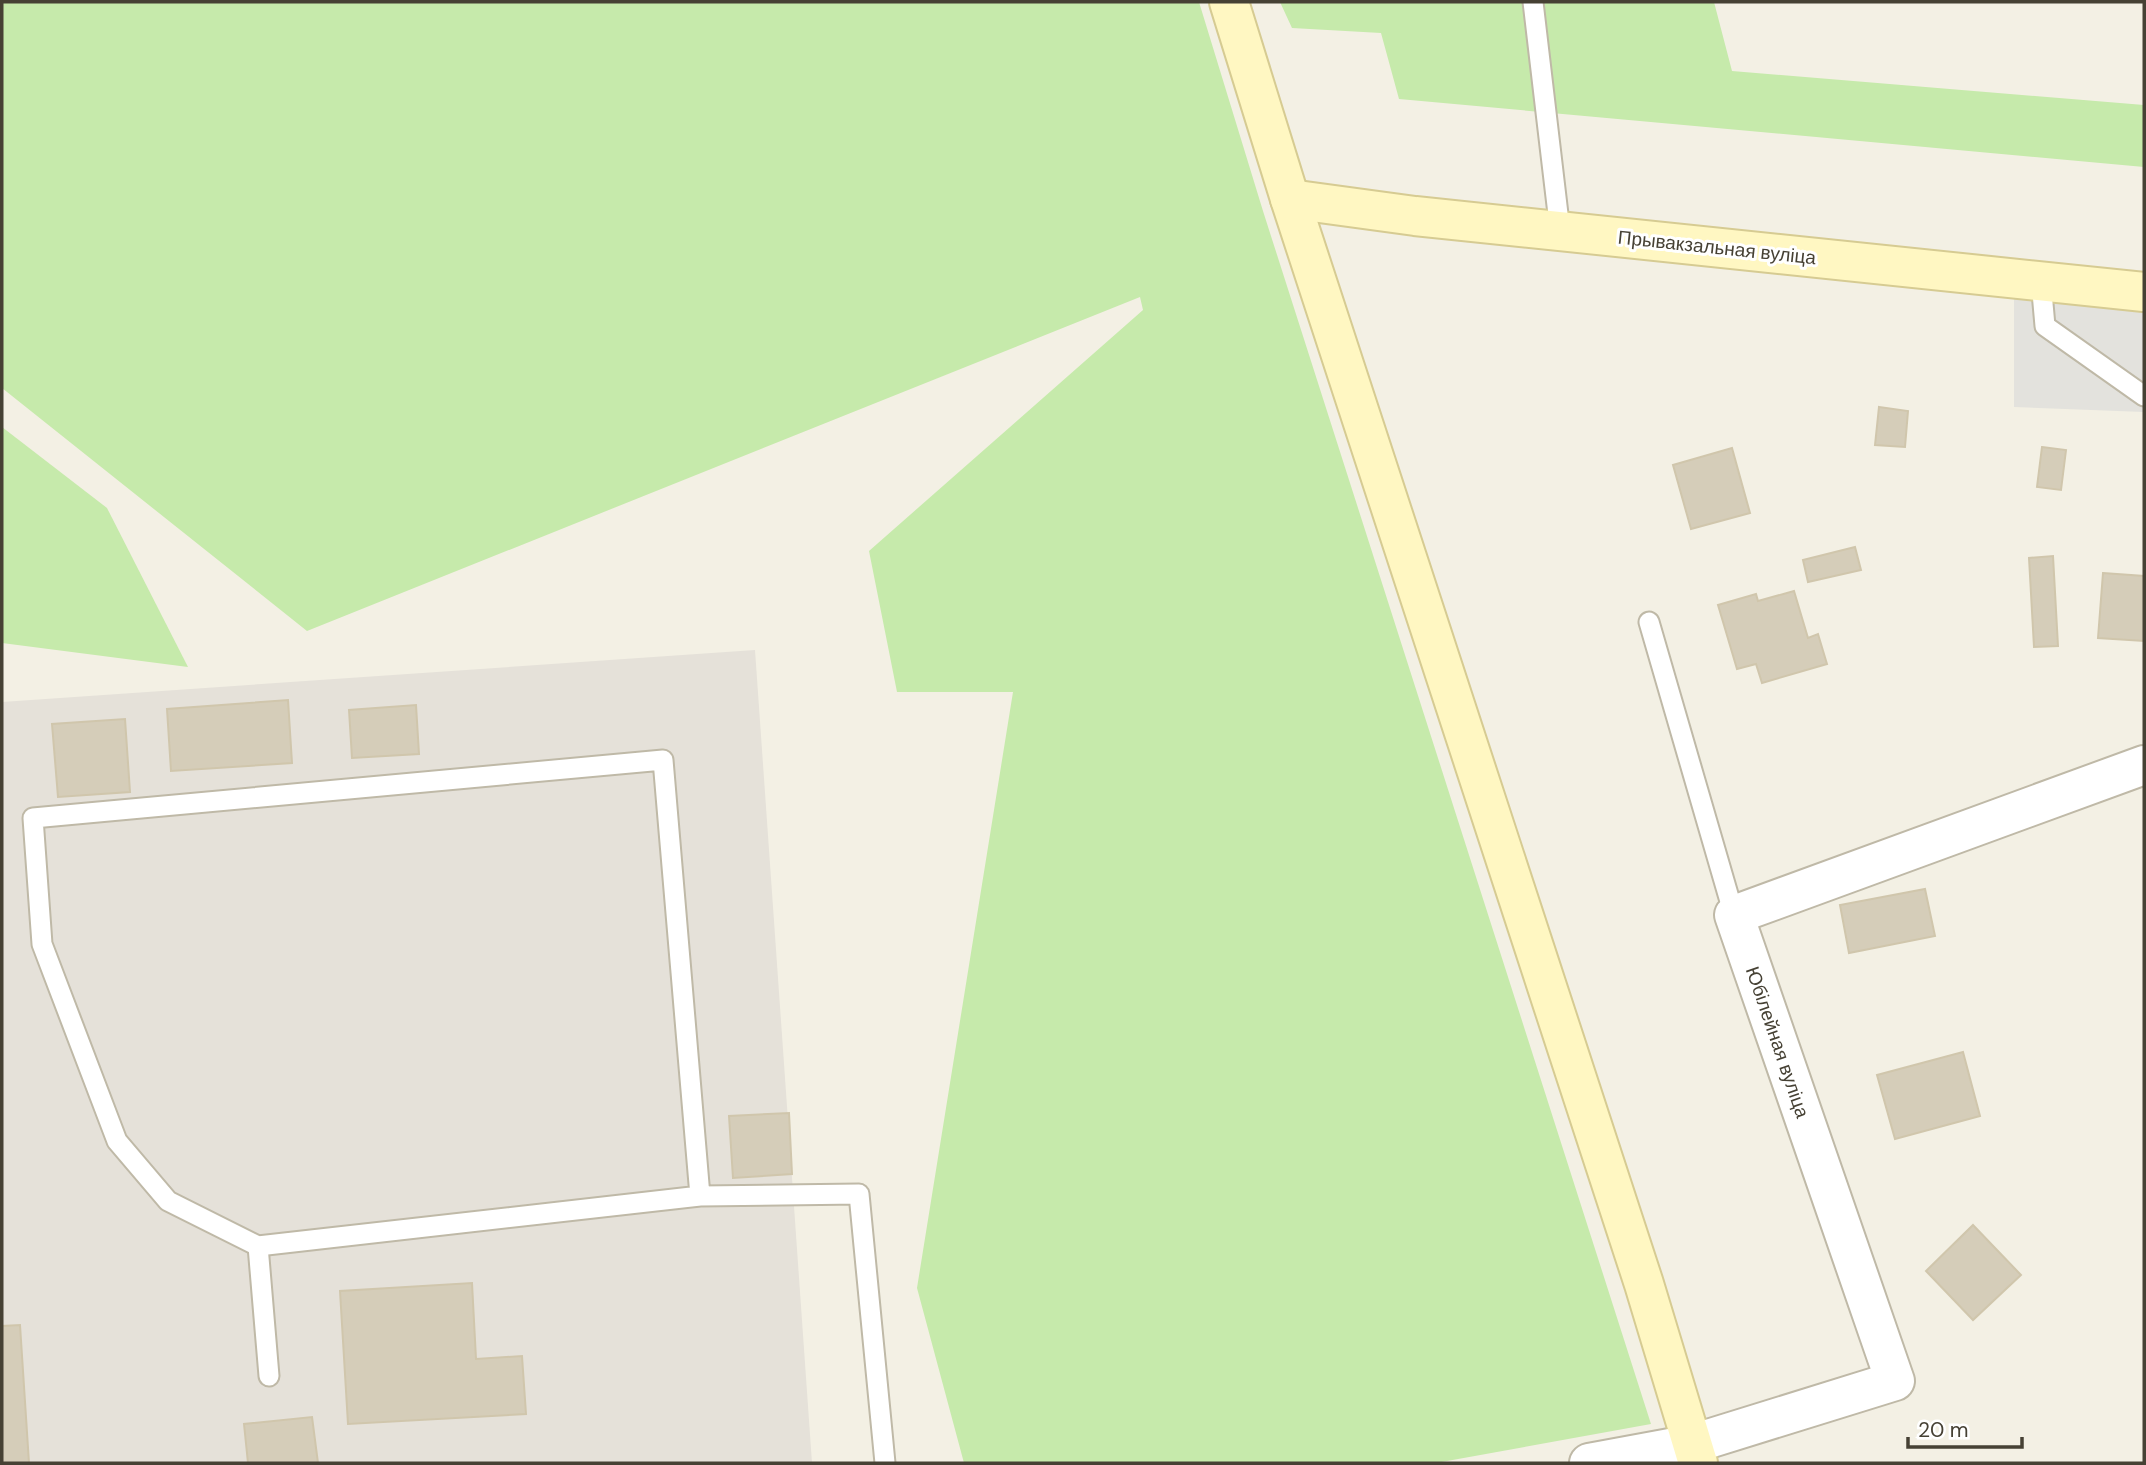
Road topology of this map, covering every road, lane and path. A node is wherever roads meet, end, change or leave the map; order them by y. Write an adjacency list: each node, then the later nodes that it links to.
1 (1229, 2): 3 (main road)
2 (1532, 2): 4 (lane)
3 (1290, 199): 4 (main road, Прывакзальная вуліца); 14 (main road)
4 (1560, 231): 5 (main road, Прывакзальная вуліца)
5 (2041, 281): 6 (main road, Прывакзальная вуліца); 7 (lane)
6 (2144, 292)
7 (2144, 396)
8 (1649, 622): 10 (lane)
9 (2144, 765): 10 (street)
10 (1734, 915): 14 (street, Юбілейная вуліца)
11 (700, 1196): 12 (lane); 12 (lane); 15 (lane)
12 (258, 1246): 13 (lane)
13 (269, 1376)
14 (1695, 1454): 16 (street)
15 (885, 1463)
16 (1589, 1463)

